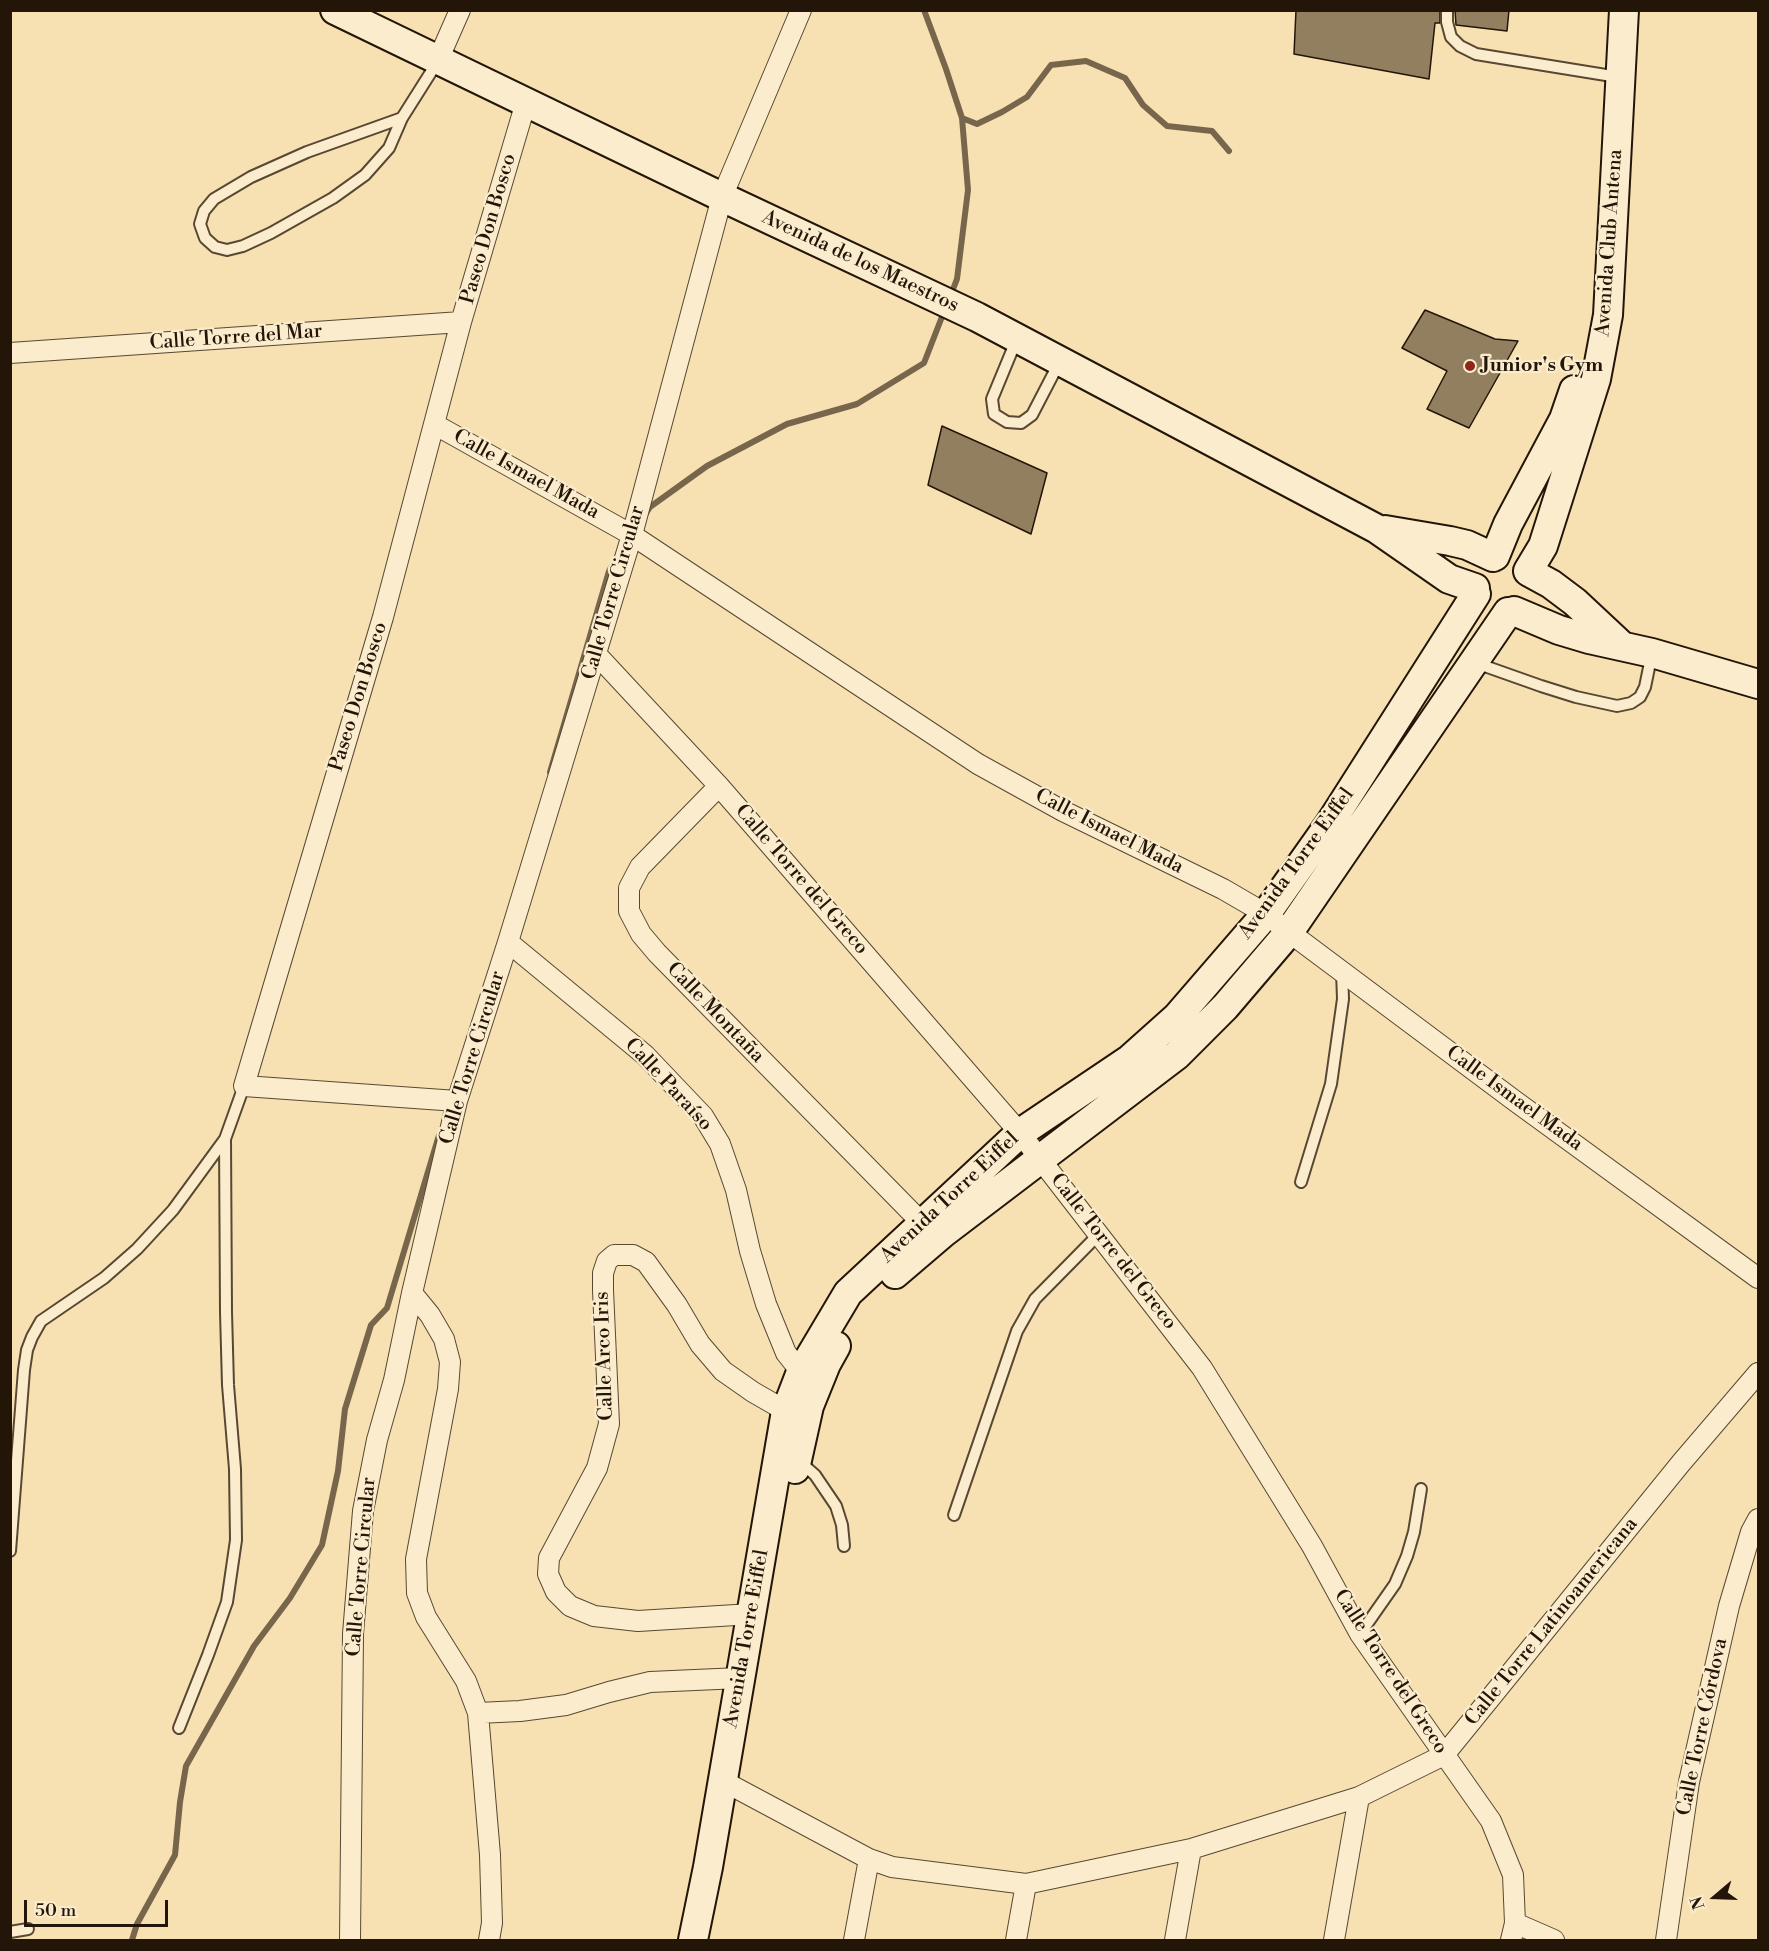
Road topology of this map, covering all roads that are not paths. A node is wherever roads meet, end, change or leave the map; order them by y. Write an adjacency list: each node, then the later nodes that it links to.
1 (334, 10): 7 (street, Avenida de los Maestros)
2 (460, 10): 7 (street)
3 (801, 10): 11 (street, Calle Torre Circular)
4 (1447, 10): 8 (lane)
5 (1615, 10): 8 (street, Avenida Club Antena)
6 (1624, 10): 20 (street, Avenida Club Antena)
7 (438, 60): 9 (street, Avenida de los Maestros); 10 (lane)
8 (1612, 76): 19 (street, Avenida Club Antena)
9 (526, 102): 11 (street, Avenida de los Maestros); 12 (street, Paseo Don Bosco)
10 (402, 118): 10 (lane)
11 (722, 197): 13 (street, Avenida de los Maestros); 18 (street, Calle Torre Circular)
12 (461, 322): 14 (street, Calle Torre del Mar); 16 (street, Paseo Don Bosco)
13 (1017, 338): 15 (street, Avenida de los Maestros); 15 (lane)
14 (10, 353)
15 (1060, 361): 17 (street, Avenida de los Maestros)
16 (434, 424): 18 (street, Calle Ismael Mada); 33 (street, Paseo Don Bosco)
17 (1377, 528): 19 (street, Avenida de los Maestros); 21 (street, Avenida de los Maestros)
18 (632, 534): 25 (street, Calle Torre Circular); 29 (street, Calle Ismael Mada)
19 (1494, 557): 20 (street); 21 (street)
20 (1529, 571): 22 (street); 23 (street)
21 (1475, 591): 22 (street); 29 (street, Avenida Torre Eiffel)
22 (1511, 611): 23 (street); 26 (street, Avenida Torre Eiffel)
23 (1621, 645): 24 (street)
24 (1652, 653): 26 (lane); 27 (street)
25 (597, 655): 28 (street, Calle Torre del Greco); 31 (street, Calle Torre Circular)
26 (1474, 662): 30 (street, Avenida Torre Eiffel)
27 (1758, 684)
28 (719, 786): 35 (street, Calle Torre del Greco); 39 (street, Calle Montaña)
29 (1266, 914): 30 (street, Calle Ismael Mada); 35 (street, Avenida Torre Eiffel)
30 (1288, 932): 32 (street, Calle Ismael Mada); 37 (street, Avenida Torre Eiffel)
31 (508, 942): 34 (street, Calle Torre Circular); 43 (street, Calle Paraíso)
32 (1342, 971): 38 (lane); 41 (street, Calle Ismael Mada)
33 (244, 1086): 34 (street); 36 (lane)
34 (456, 1101): 42 (street, Calle Torre Circular)
35 (1020, 1133): 37 (street, Calle Torre del Greco); 39 (street, Avenida Torre Eiffel)
36 (225, 1139): 51 (lane); 56 (lane)
37 (1040, 1159): 40 (street, Calle Torre del Greco); 46 (street, Avenida Torre Eiffel)
38 (1301, 1182)
39 (922, 1224): 43 (street, Avenida Torre Eiffel)
40 (1099, 1234): 48 (lane); 53 (street, Calle Torre del Greco)
41 (1758, 1278)
42 (412, 1293): 55 (street); 66 (street, Calle Torre Circular)
43 (801, 1372): 45 (street, Avenida Torre Eiffel)
44 (1758, 1373): 57 (street, Calle Torre Latinoamericana)
45 (786, 1411): 52 (street, Avenida Torre Eiffel); 52 (street, Calle Arco Iris)
46 (797, 1459): 50 (lane); 58 (street, Avenida Torre Eiffel)
47 (1421, 1489): 53 (lane)
48 (954, 1515)
49 (1758, 1519): 75 (street, Calle Torre Córdova)
50 (844, 1546)
51 (10, 1551)
52 (752, 1614): 54 (street, Avenida Torre Eiffel)
53 (1360, 1634): 57 (street, Calle Torre del Greco)
54 (740, 1678): 55 (street); 58 (street, Avenida Torre Eiffel)
55 (478, 1713): 67 (street)
56 (178, 1728)
57 (1444, 1755): 59 (street, Calle Torre Latinoamericana); 65 (street, Calle Torre del Greco)
58 (732, 1785): 61 (street, Calle Torre Latinoamericana); 68 (street, Avenida Torre Eiffel); 69 (street, Avenida Torre Eiffel)
59 (1359, 1797): 60 (street, Calle Torre Latinoamericana); 73 (street)
60 (1191, 1849): 62 (street, Calle Torre Latinoamericana); 72 (street)
61 (868, 1859): 62 (street, Calle Torre Latinoamericana); 70 (street)
62 (1026, 1884): 71 (street)
63 (28, 1929): 64 (lane)
64 (10, 1932)
65 (1513, 1932): 74 (street)
66 (350, 1941)
67 (489, 1941)
68 (693, 1941)
69 (711, 1941)
70 (854, 1941)
71 (1016, 1941)
72 (1175, 1941)
73 (1334, 1941)
74 (1554, 1941)
75 (1666, 1941)

